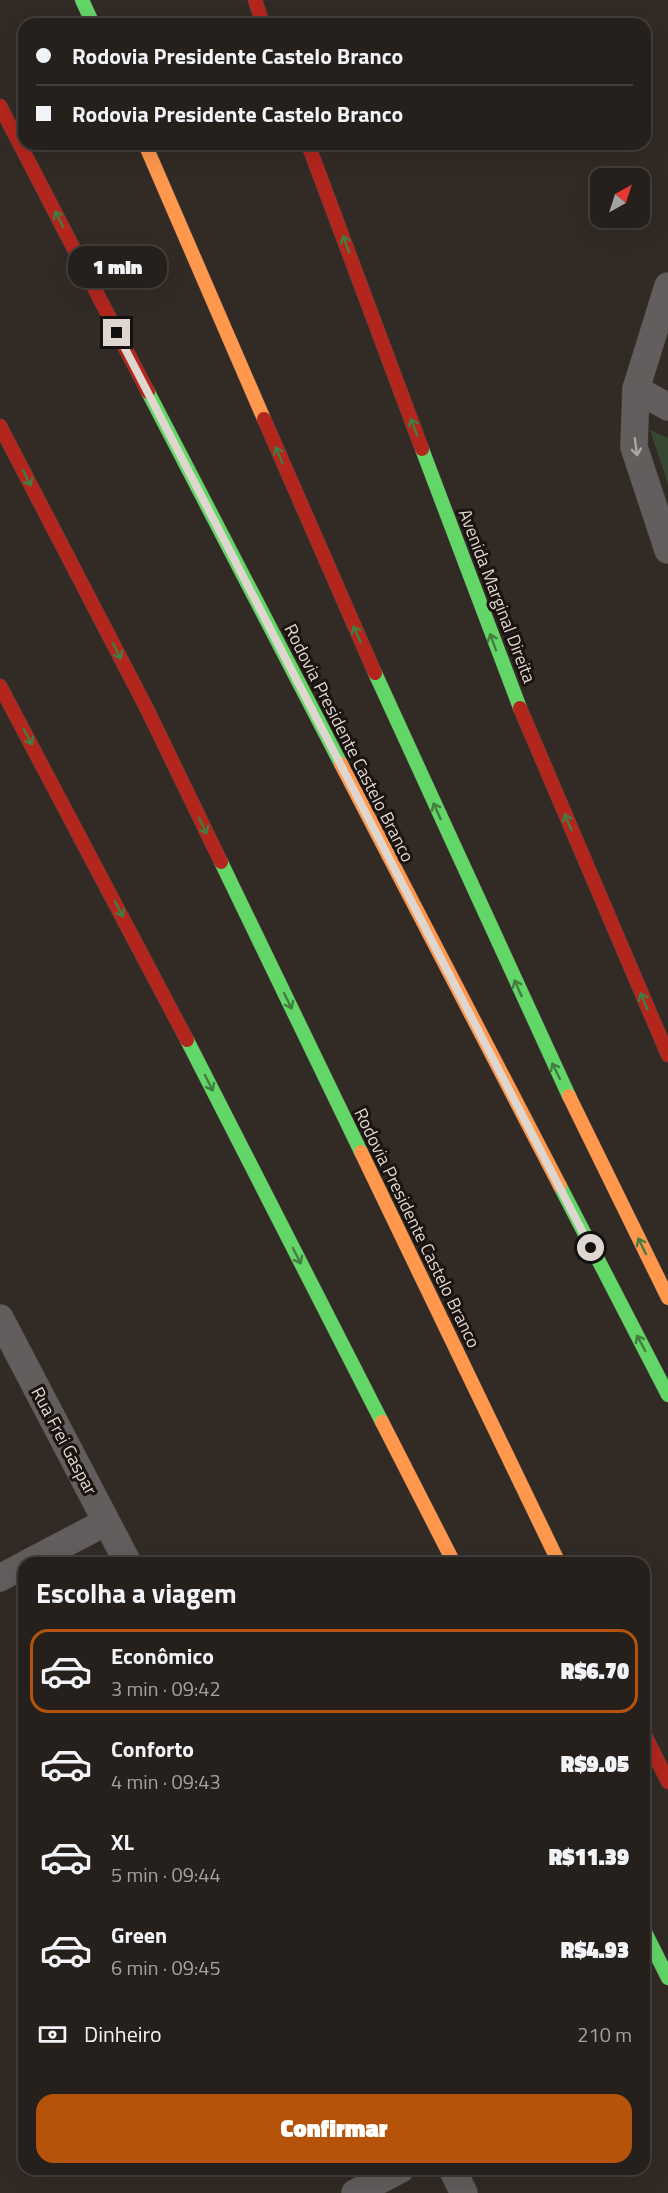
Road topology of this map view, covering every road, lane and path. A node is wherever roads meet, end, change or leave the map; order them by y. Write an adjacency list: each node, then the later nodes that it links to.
1 (82, 0): 3 (highway)
2 (255, 0): 4 (highway)
3 (90, 18)
4 (261, 18)
5 (0, 106): 6 (highway, Rodovia Presidente Castelo Branco, one-way to 5)
6 (18, 141)
7 (23, 150): 19 (highway, Rodovia Presidente Castelo Branco, one-way to 7)
8 (147, 150): 17 (highway, one-way to 8)
9 (310, 150): 16 (highway, Avenida Marginal Direita, one-way to 9)
10 (668, 286): 11 (street)
11 (636, 389): 12 (street); 14 (street, one-way to 14)
12 (668, 407)
13 (0, 426): 24 (highway, Rodovia Presidente Castelo Branco, one-way to 24)
14 (668, 550)
15 (0, 686): 23 (highway, one-way to 23)
16 (668, 1055)
17 (668, 1298)
18 (0, 1318): 20 (street, Rua Frei Gaspar)
19 (668, 1395)
20 (106, 1522): 21 (street); 22 (street, Rua Frei Gaspar)
21 (39, 1557)
22 (125, 1557)
23 (451, 1557)
24 (556, 1557)
25 (18, 1568): 26 (street)
26 (0, 1578)
27 (650, 1745): 28 (highway)
28 (668, 1782)
29 (650, 1942): 30 (highway)
30 (668, 1978)
31 (390, 2175): 33 (street)
32 (455, 2175): 34 (street)
33 (355, 2193)
34 (464, 2193)

